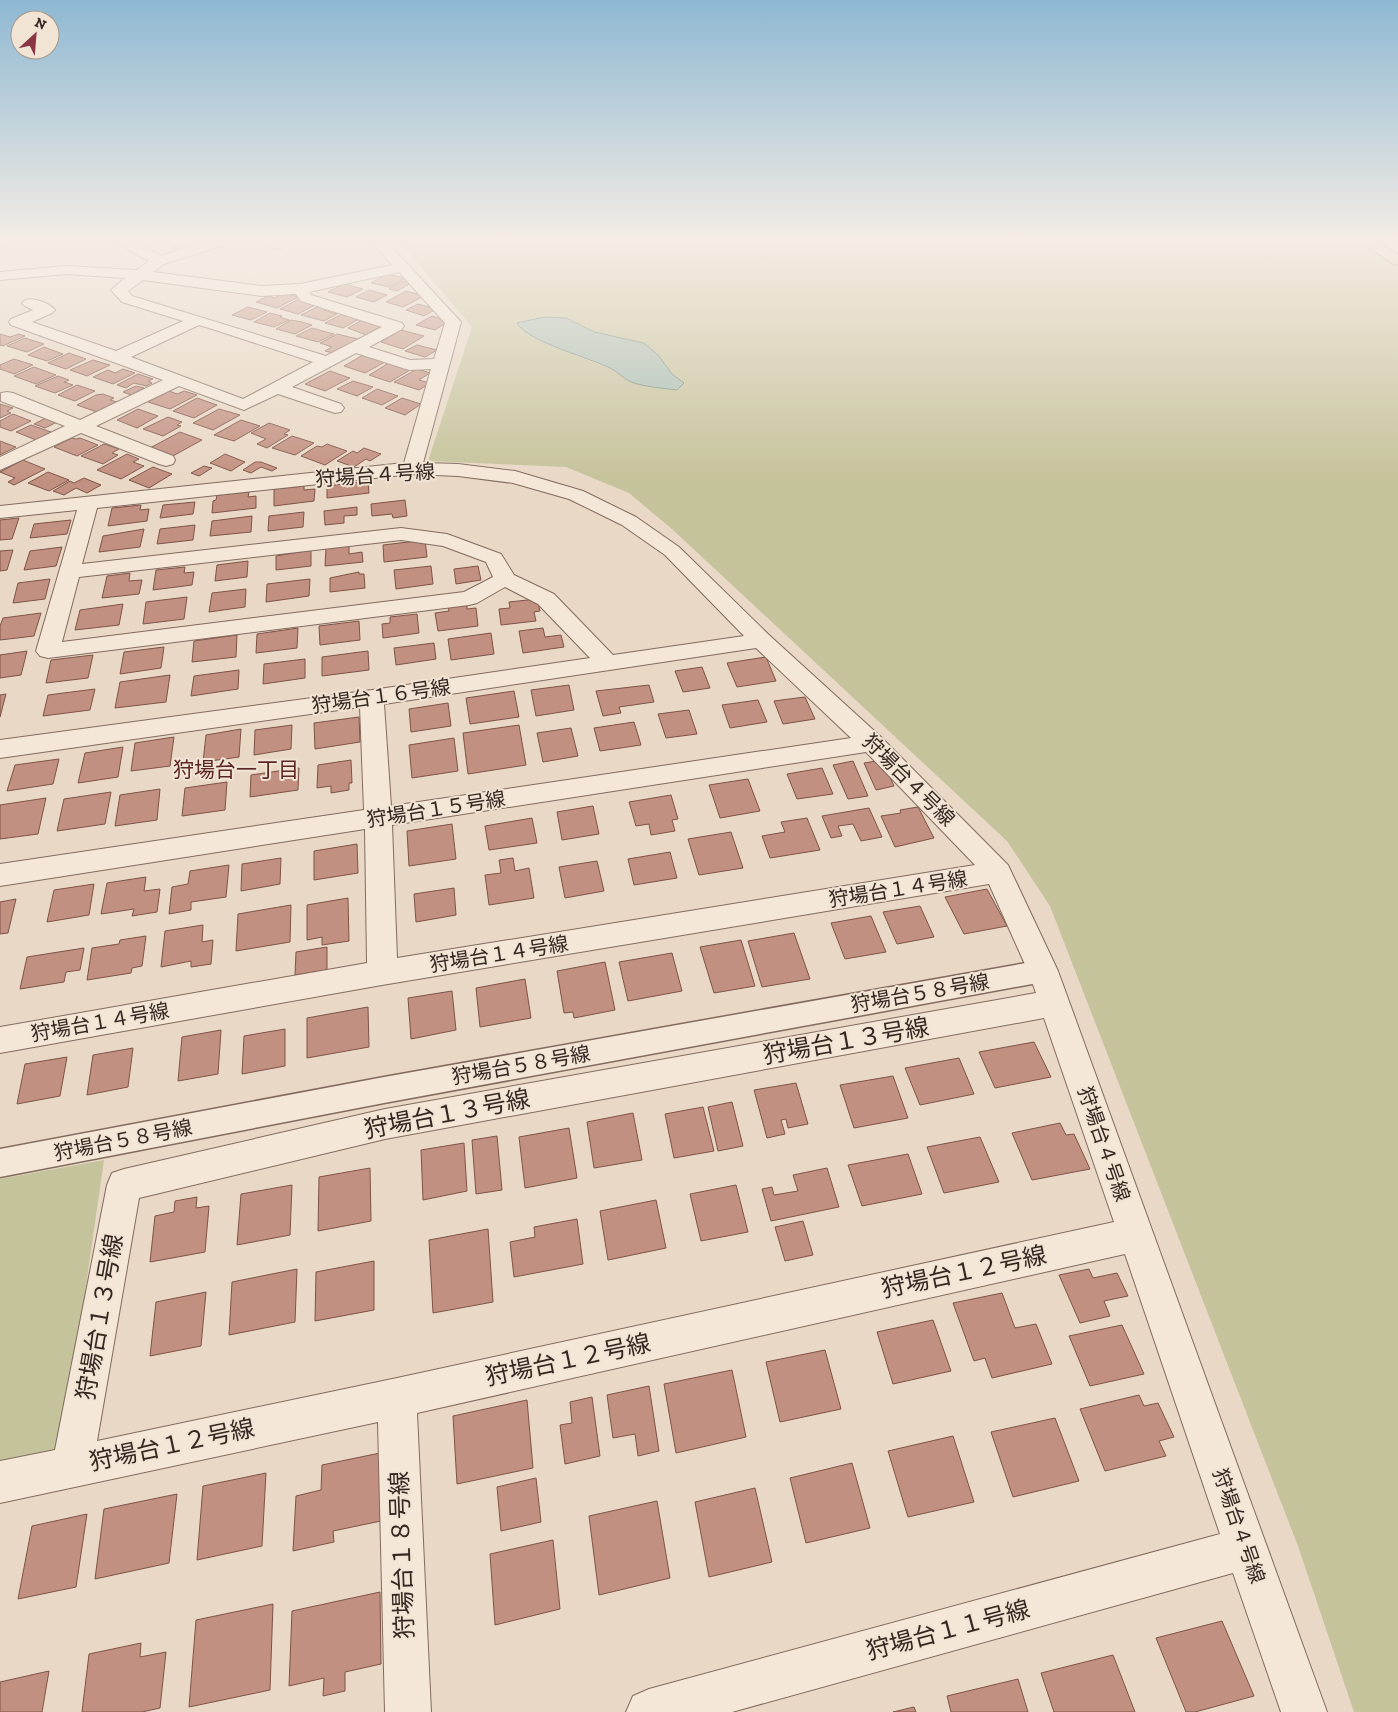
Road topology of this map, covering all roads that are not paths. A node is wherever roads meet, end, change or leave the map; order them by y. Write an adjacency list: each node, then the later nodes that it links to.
1 (20, 321): 7 (street)
2 (195, 321): 7 (street)
3 (200, 321): 8 (street)
4 (380, 321): 6 (street)
5 (451, 321): 9 (street)
6 (356, 348): 8 (street); 9 (street)
7 (116, 357): 10 (street)
8 (329, 362): 11 (street)
9 (441, 364): 17 (street)
10 (176, 381): 11 (street); 14 (street)
11 (278, 388): 13 (street)
12 (7, 397): 14 (street)
13 (335, 408)
14 (79, 426): 15 (street); 16 (street)
15 (166, 460)
16 (0, 464)
17 (412, 468): 18 (street, 狩場台４号線); 22 (street, 狩場台４号線)
18 (89, 502): 19 (street, 狩場台４号線); 20 (street)
19 (0, 512)
20 (70, 572): 21 (street); 21 (street)
21 (505, 579): 23 (street)
22 (761, 640): 23 (street, 狩場台１６号線); 25 (street, 狩場台４号線)
23 (609, 664): 24 (street, 狩場台１６号線)
24 (372, 698): 26 (street, 狩場台１６号線); 27 (street)
25 (872, 742): 27 (street, 狩場台１５号線); 28 (street, 狩場台４号線)
26 (0, 749)
27 (378, 817): 29 (street, 狩場台１５号線); 31 (street)
28 (998, 872): 30 (street, 狩場台４号線); 31 (street, 狩場台１４号線)
29 (0, 875)
30 (1043, 971): 32 (street, 狩場台４号線); 34 (street, 狩場台５８号線)
31 (382, 972): 33 (street, 狩場台１４号線)
32 (1054, 1003): 35 (street, 狩場台４号線); 37 (street, 狩場台１３号線)
33 (0, 1040)
34 (0, 1163)
35 (1136, 1234): 36 (street, 狩場台１２号線); 39 (street, 狩場台４号線)
36 (396, 1398): 37 (street, 狩場台１２号線); 40 (street, 狩場台１８号線)
37 (72, 1466): 38 (street, 狩場台１２号線)
38 (0, 1482)
39 (1246, 1548): 41 (street, 狩場台１１号線); 42 (street, 狩場台４号線)
40 (408, 1712)
41 (649, 1712)
42 (1304, 1712)

